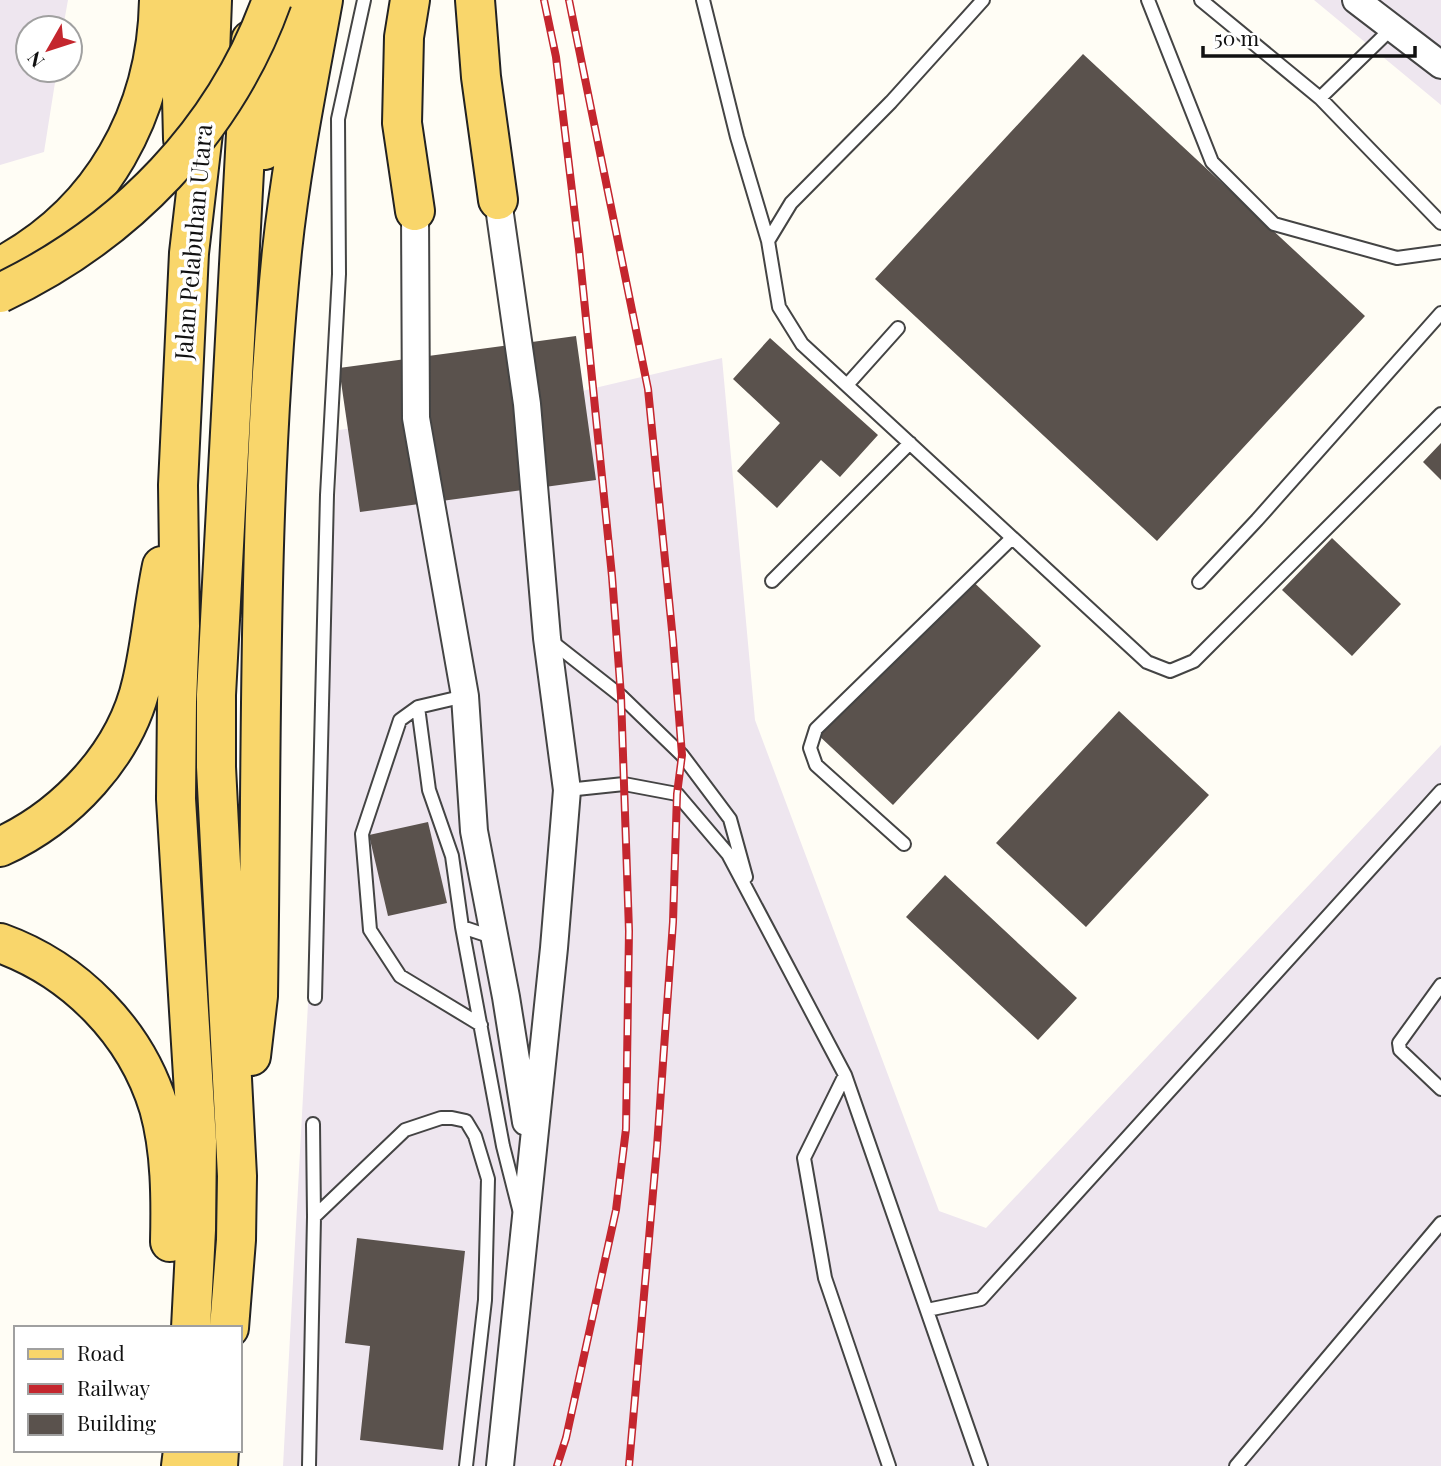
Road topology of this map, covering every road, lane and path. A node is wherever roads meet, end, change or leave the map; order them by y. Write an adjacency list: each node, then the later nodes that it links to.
1 (159, 0): 25 (main road)
2 (180, 0): 24 (main road)
3 (212, 0): 24 (main road, Jalan Pelabuhan Utara)
4 (253, 0): 27 (main road)
5 (272, 0): 26 (main road, bridge)
6 (289, 0): 27 (main road)
7 (323, 0): 55 (main road)
8 (363, 0): 49 (lane)
9 (410, 0): 20 (main road)
10 (475, 0): 19 (main road)
11 (704, 0): 22 (lane)
12 (983, 0): 22 (lane)
13 (1148, 0): 23 (lane)
14 (1201, 0): 18 (lane)
15 (1356, 0): 16 (street)
16 (1392, 28): 17 (street); 18 (lane)
17 (1439, 61)
18 (1320, 98): 21 (lane)
19 (498, 200): 37 (street)
20 (415, 211): 38 (street)
21 (1441, 223)
22 (768, 241): 30 (lane)
23 (1441, 252)
24 (189, 253): 33 (main road, Jalan Pelabuhan Utara)
25 (0, 267)
26 (0, 293)
27 (237, 306): 55 (main road)
28 (1441, 313): 36 (lane)
29 (898, 328): 30 (lane)
30 (846, 385): 32 (lane)
31 (1441, 414): 34 (lane)
32 (910, 443): 34 (lane); 35 (lane)
33 (178, 485): 43 (main road); 61 (main road)
34 (1011, 539): 42 (lane)
35 (772, 582)
36 (1199, 582)
37 (547, 638): 40 (street); 44 (lane)
38 (465, 696): 39 (lane); 46 (street)
39 (418, 707): 45 (lane); 50 (lane)
40 (567, 790): 44 (lane); 54 (street)
41 (1441, 790): 59 (lane)
42 (904, 844)
43 (0, 847)
44 (754, 904): 51 (lane)
45 (462, 927): 46 (lane); 50 (lane)
46 (495, 938): 54 (street)
47 (0, 943): 60 (main road)
48 (1441, 985): 52 (lane)
49 (315, 998)
50 (481, 1025): 58 (lane)
51 (845, 1075): 59 (lane); 66 (lane)
52 (1441, 1089)
53 (313, 1124): 56 (lane)
54 (531, 1155): 58 (street)
55 (237, 1176): 62 (main road)
56 (314, 1217): 63 (lane); 64 (lane)
57 (1441, 1223): 68 (lane)
58 (524, 1230): 65 (street)
59 (927, 1310): 67 (lane)
60 (167, 1326)
61 (191, 1326)
62 (229, 1326)
63 (309, 1466)
64 (466, 1466)
65 (500, 1466)
66 (889, 1466)
67 (981, 1466)
68 (1236, 1466)

